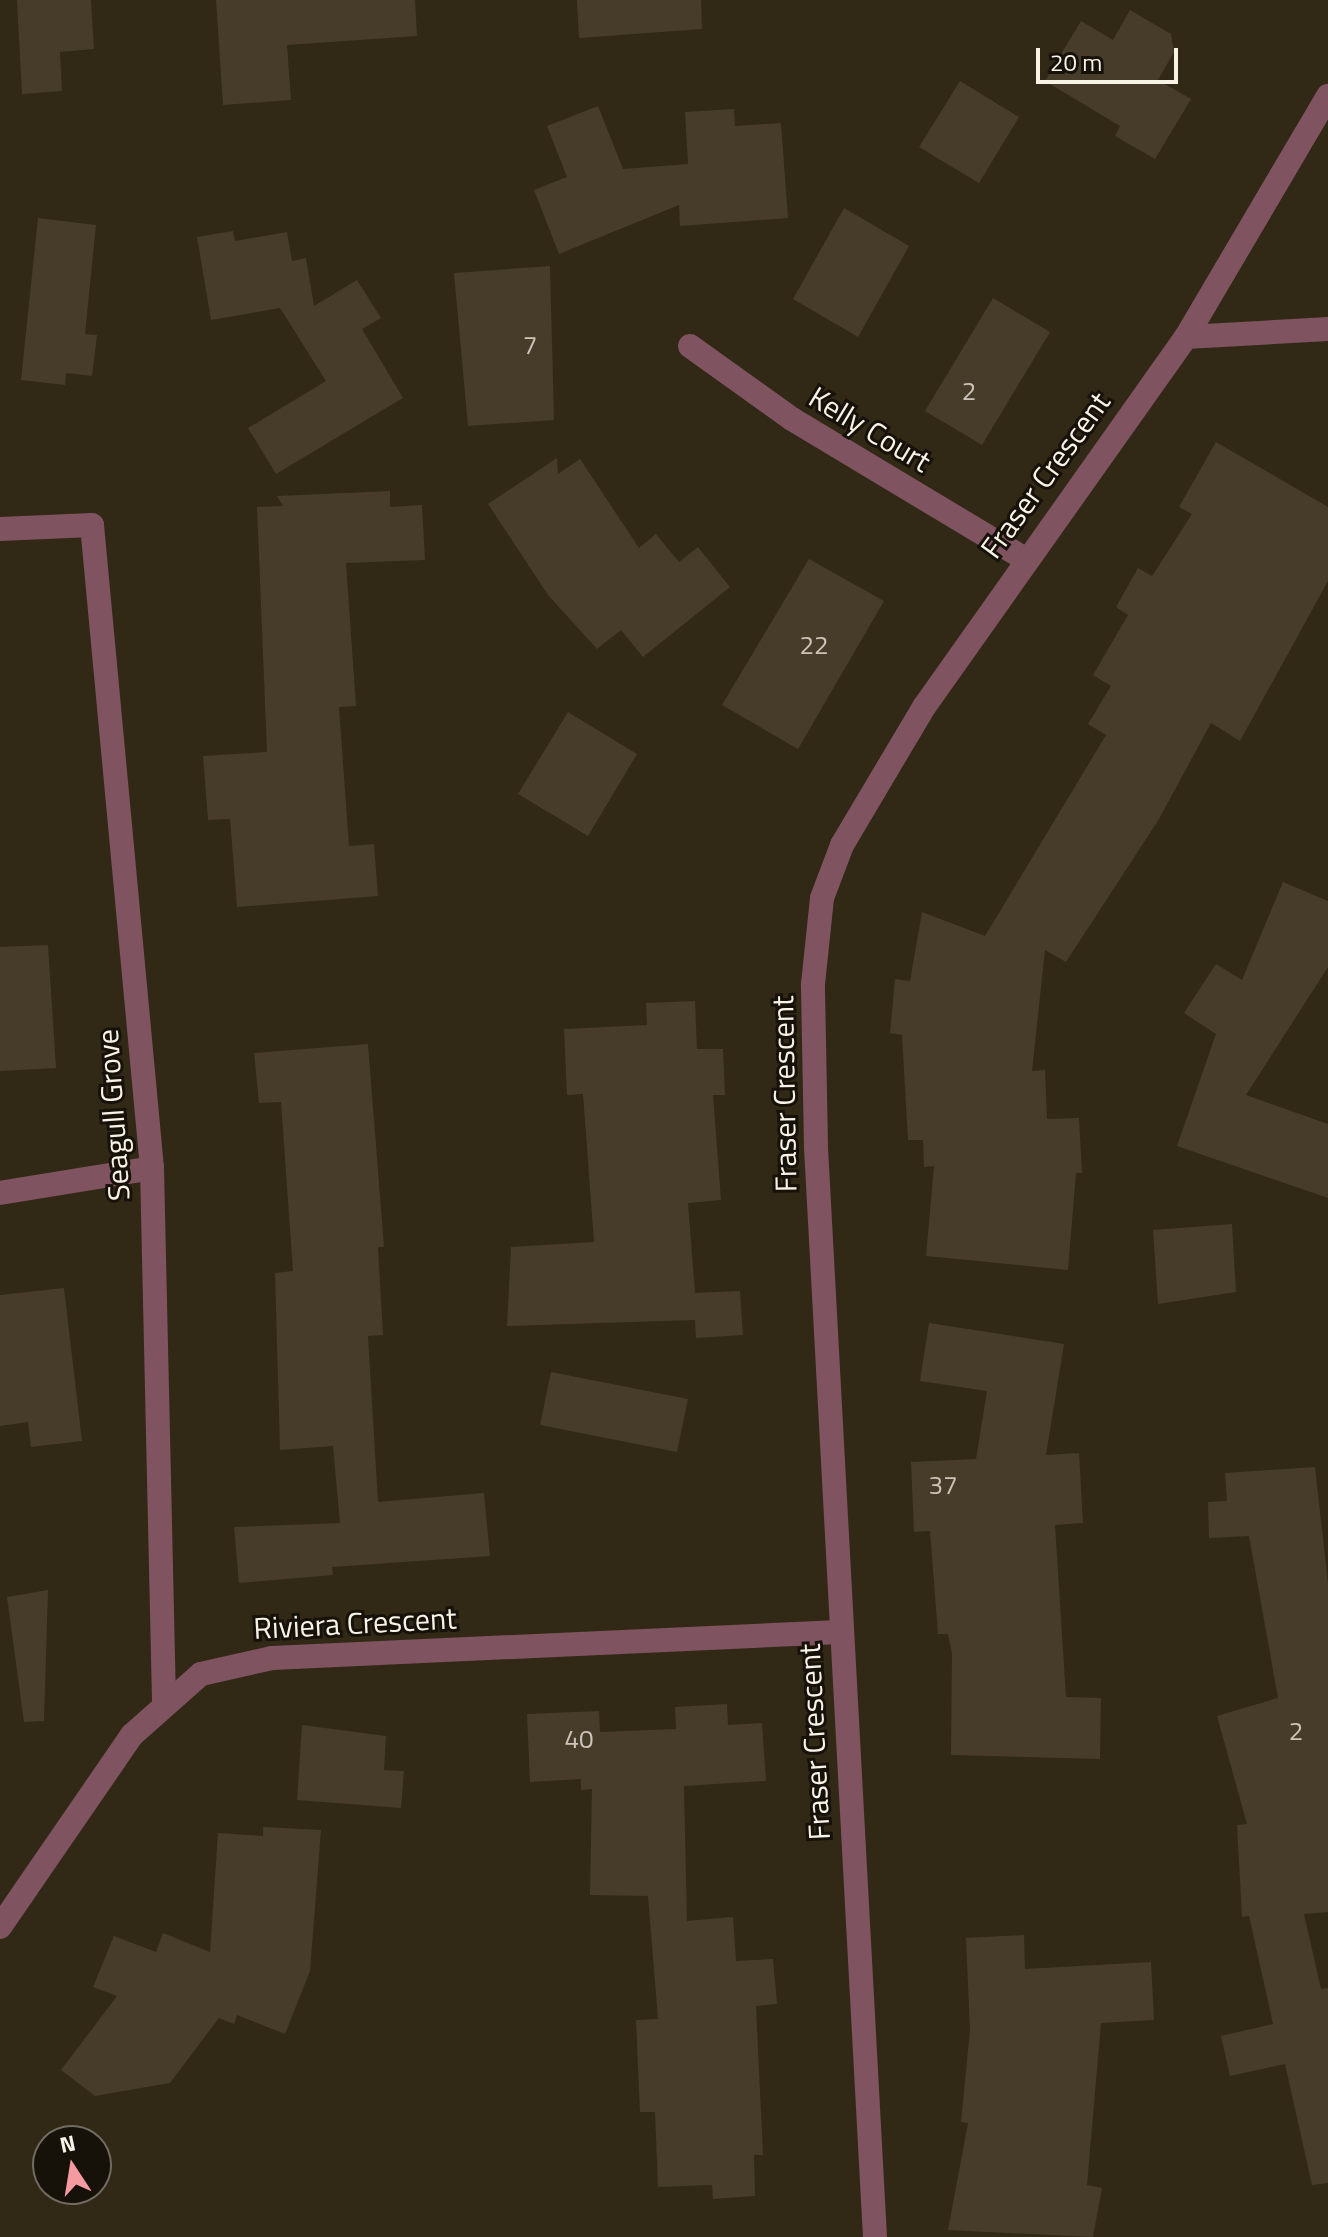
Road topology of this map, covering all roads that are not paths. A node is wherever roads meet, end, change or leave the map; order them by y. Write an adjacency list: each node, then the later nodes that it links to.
1 (1328, 96): 3 (street, Fraser Crescent)
2 (1328, 329): 3 (street)
3 (1186, 337): 6 (street, Fraser Crescent)
4 (690, 346): 6 (street, Kelly Court)
5 (0, 529): 7 (street, Seagull Grove)
6 (1023, 558): 9 (street, Fraser Crescent)
7 (152, 1168): 8 (street); 10 (street, Seagull Grove)
8 (0, 1193)
9 (839, 1632): 10 (street, Riviera Crescent); 12 (street, Fraser Crescent)
10 (164, 1701): 11 (street, Riviera Crescent)
11 (0, 1927)
12 (875, 2237)

